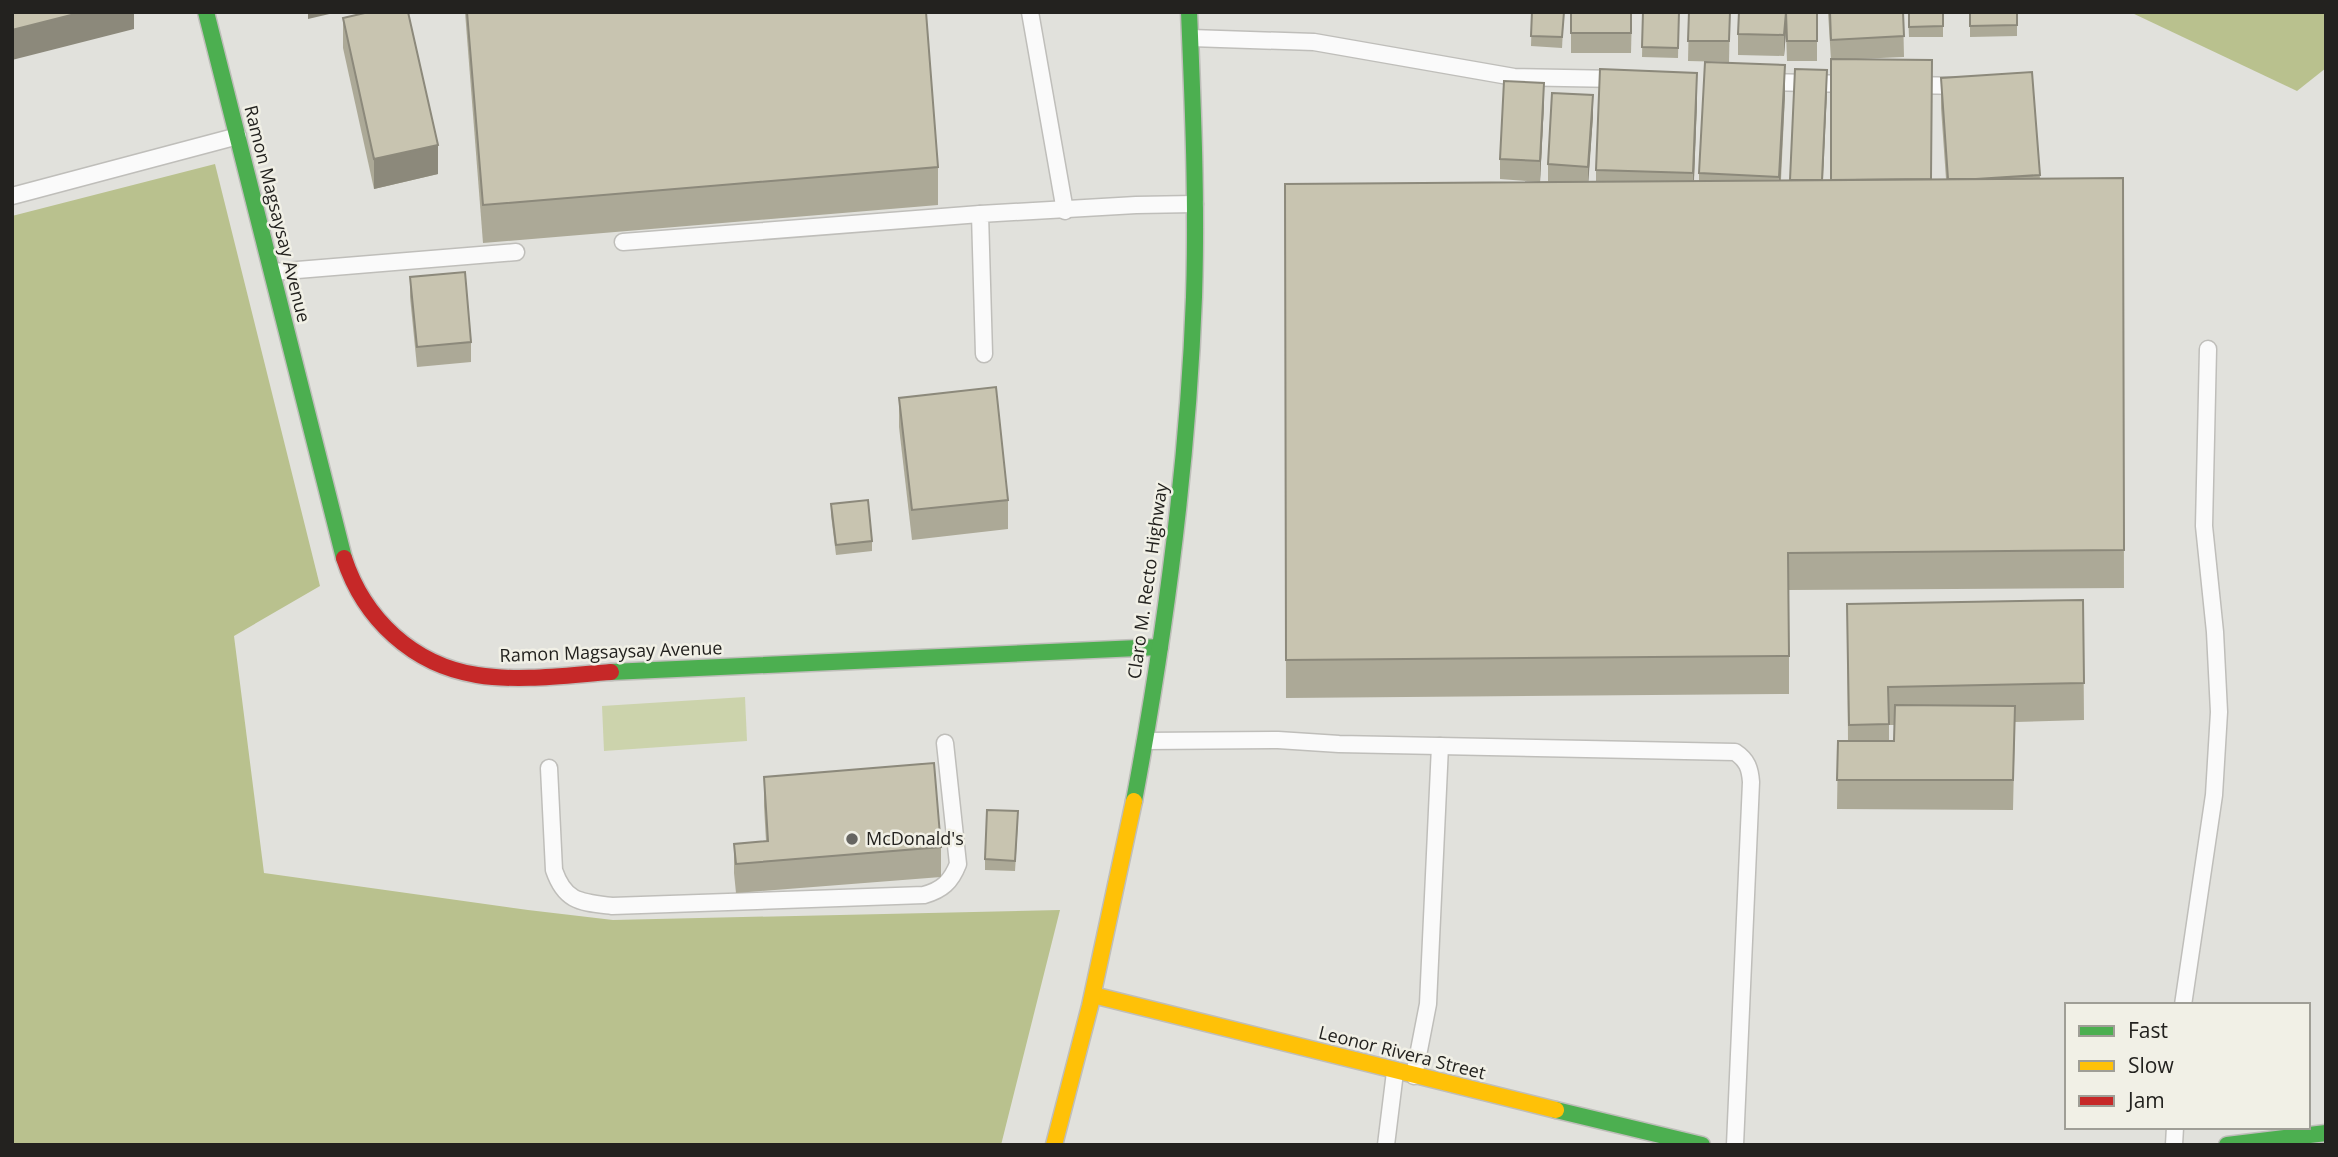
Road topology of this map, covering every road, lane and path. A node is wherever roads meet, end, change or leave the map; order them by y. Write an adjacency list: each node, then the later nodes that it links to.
1 (206, 12): 10 (street, Ramon Magsaysay Avenue)
2 (1030, 12): 13 (lane)
3 (1189, 12): 4 (street, Claro M. Recto Highway)
4 (1191, 38): 5 (lane); 12 (street, Claro M. Recto Highway)
5 (1639, 79)
6 (1751, 82): 7 (lane)
7 (1862, 84)
8 (1890, 85): 9 (lane)
9 (1973, 86)
10 (238, 136): 11 (lane); 17 (street, Ramon Magsaysay Avenue)
11 (12, 195)
12 (1197, 204): 13 (lane); 20 (street, Claro M. Recto Highway)
13 (1065, 211): 14 (lane)
14 (980, 215): 15 (lane); 19 (lane)
15 (623, 242)
16 (516, 251): 17 (lane)
17 (273, 272): 20 (street, Ramon Magsaysay Avenue)
18 (2208, 349): 26 (lane)
19 (984, 354)
20 (1160, 647): 21 (street, Claro M. Recto Highway)
21 (1145, 741): 23 (lane); 25 (street, Claro M. Recto Highway)
22 (945, 743): 24 (lane)
23 (1440, 746): 28 (lane); 34 (lane)
24 (549, 768)
25 (1093, 995): 27 (street, Leonor Rivera Street); 31 (street, Claro M. Recto Highway)
26 (2183, 1003)
27 (1395, 1072): 28 (street, Leonor Rivera Street); 32 (lane)
28 (1414, 1076): 33 (street, Leonor Rivera Street)
29 (2326, 1133): 30 (street)
30 (2271, 1142): 35 (street)
31 (1054, 1145)
32 (1386, 1145)
33 (1702, 1145)
34 (1735, 1145)
35 (2227, 1145)

